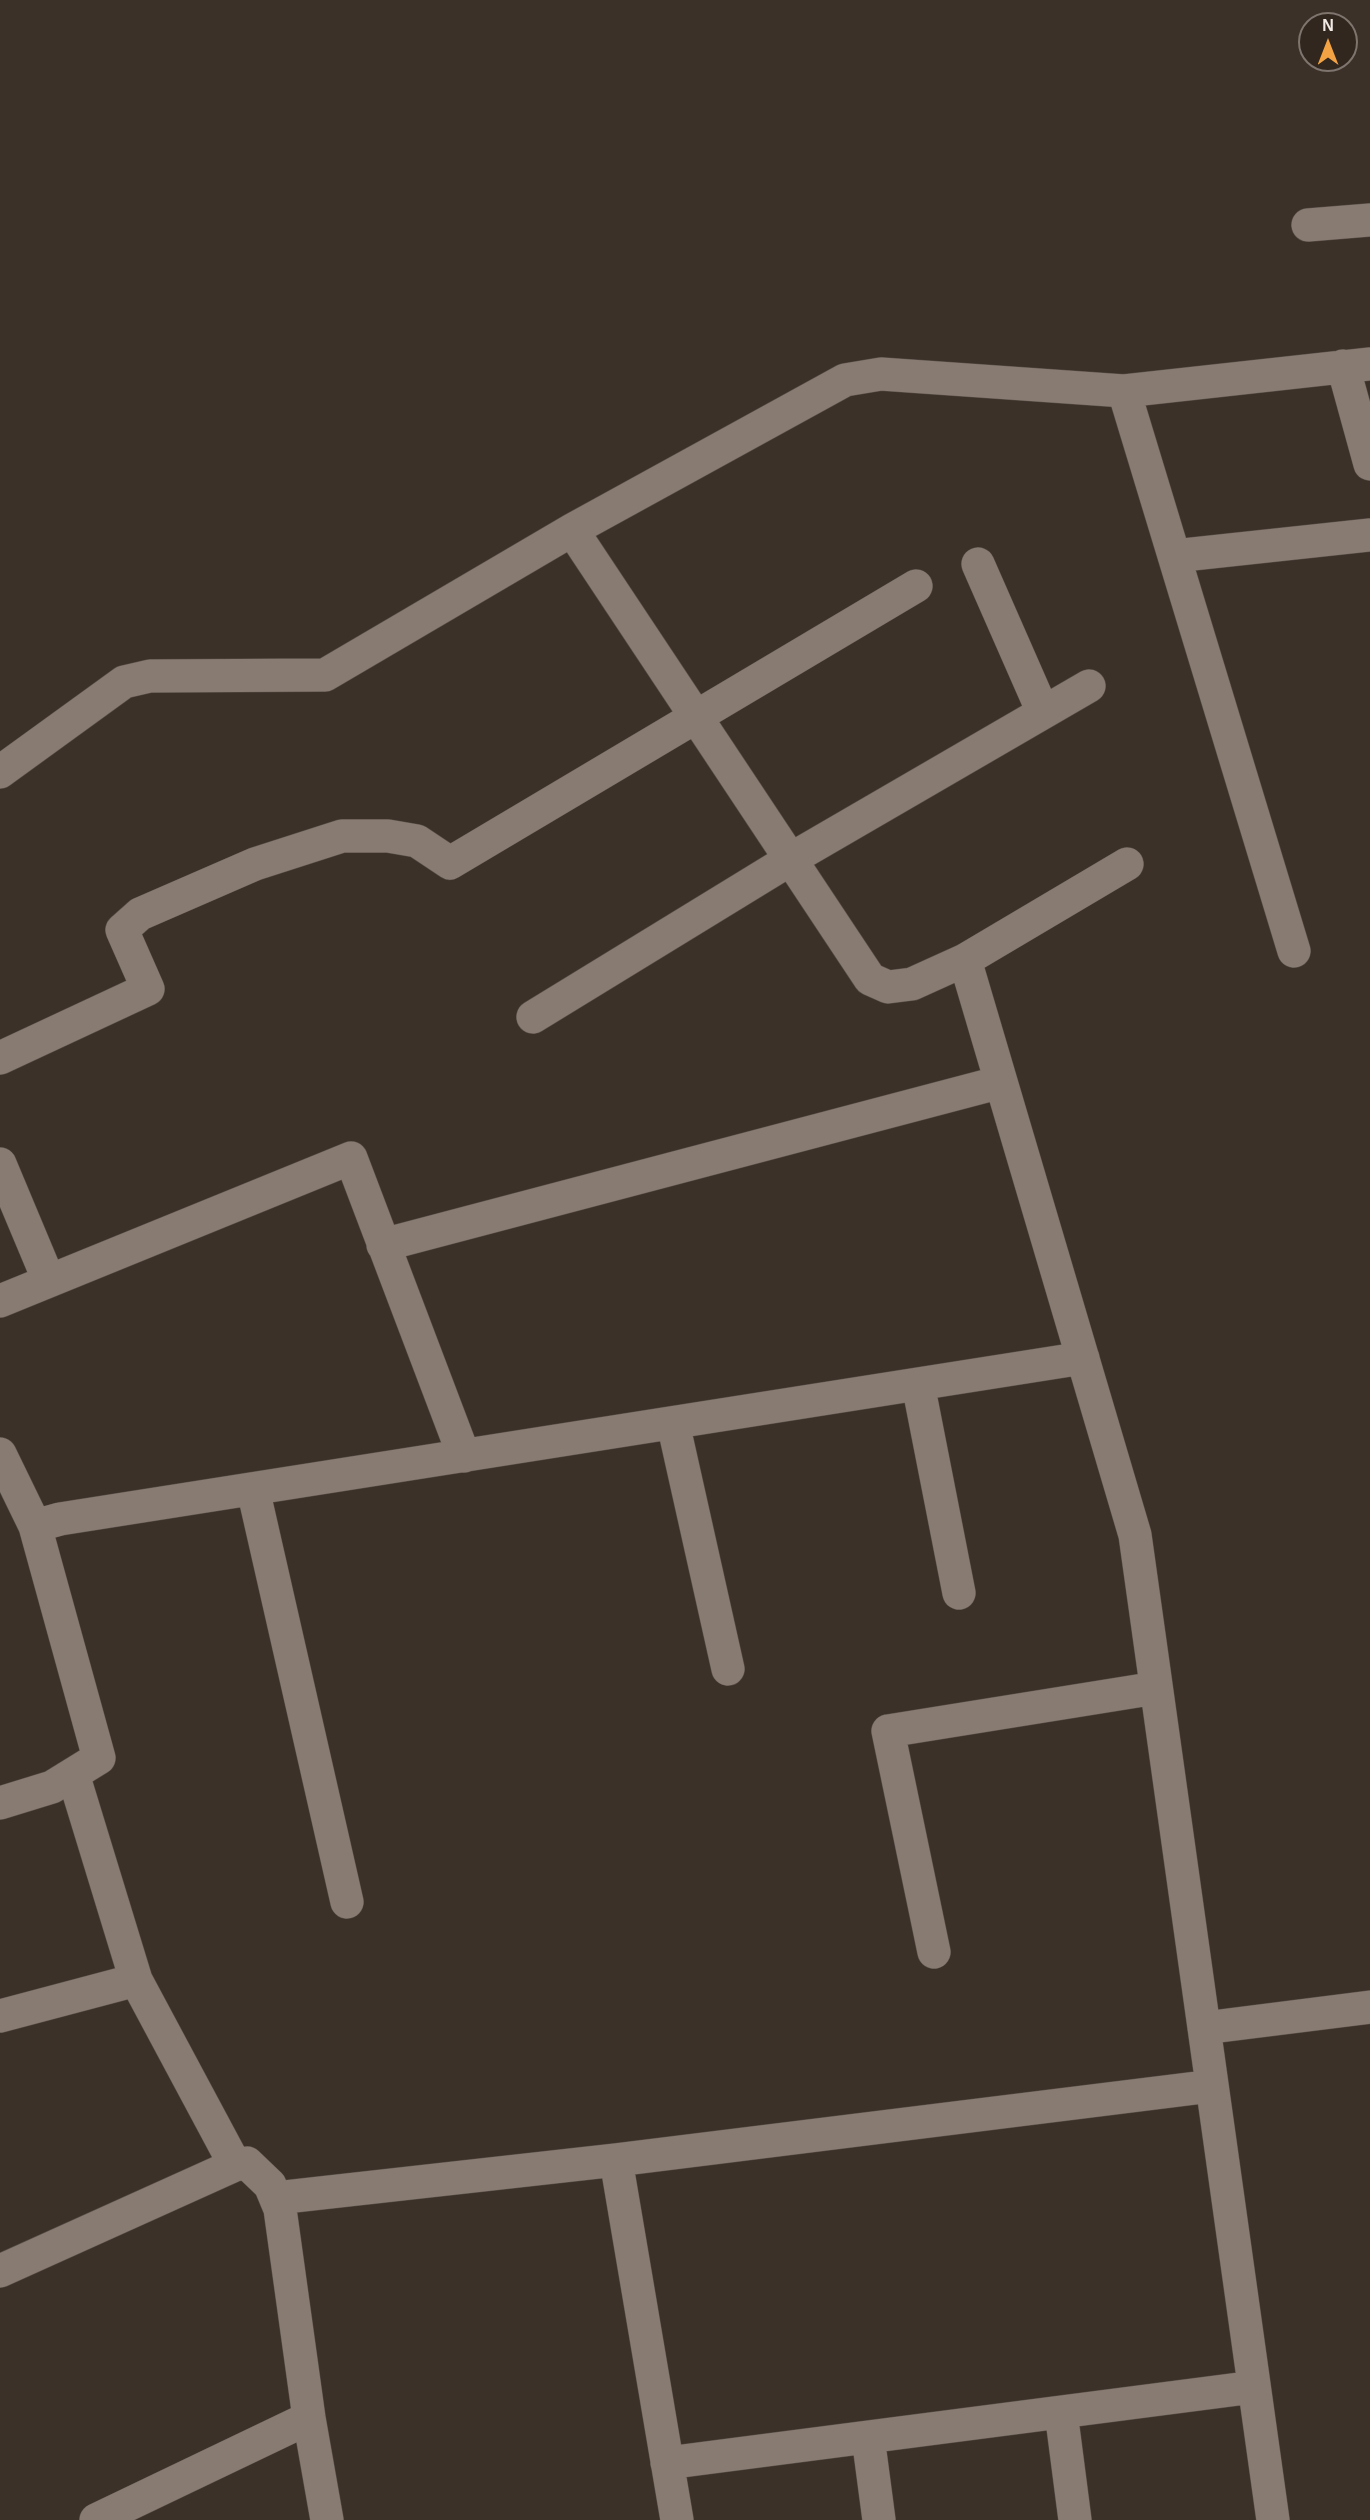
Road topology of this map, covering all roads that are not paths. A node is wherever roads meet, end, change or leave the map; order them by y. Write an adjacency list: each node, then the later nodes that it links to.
1 (1370, 220): 2 (street)
2 (1308, 225)
3 (1356, 365): 4 (street); 5 (street)
4 (1124, 391): 6 (street); 8 (street)
5 (1370, 464)
6 (572, 530): 13 (street); 14 (street)
7 (1370, 535): 8 (street)
8 (1174, 556): 17 (street)
9 (978, 564): 12 (street)
10 (916, 586): 13 (street)
11 (1089, 686): 12 (street)
12 (1043, 712): 15 (street)
13 (696, 716): 15 (street); 20 (street)
14 (0, 772)
15 (791, 859): 18 (street); 19 (street)
16 (1127, 864): 18 (street)
17 (1294, 951)
18 (965, 960): 21 (street)
19 (533, 1017)
20 (0, 1058)
21 (1001, 1082): 23 (street); 26 (street)
22 (0, 1164): 24 (street)
23 (383, 1245): 24 (street); 30 (street)
24 (49, 1281): 25 (street)
25 (0, 1301)
26 (1083, 1358): 27 (street); 35 (street)
27 (918, 1384): 28 (street); 33 (street)
28 (673, 1423): 30 (street); 34 (street)
29 (0, 1454): 32 (street)
30 (464, 1456): 31 (street)
31 (253, 1489): 32 (street); 38 (street)
32 (35, 1526): 36 (street)
33 (958, 1593)
34 (728, 1669)
35 (1156, 1688): 39 (street); 43 (street)
36 (73, 1774): 37 (street); 40 (street)
37 (0, 1803)
38 (347, 1902)
39 (934, 1952)
40 (136, 1980): 42 (street); 46 (street)
41 (1370, 2007): 43 (street)
42 (0, 2016)
43 (1204, 2028): 44 (street)
44 (1212, 2086): 45 (street); 49 (street)
45 (616, 2160): 47 (street); 53 (street)
46 (235, 2165): 47 (street); 48 (street)
47 (276, 2198): 51 (street)
48 (0, 2271)
49 (1254, 2387): 50 (street); 59 (street)
50 (1061, 2412): 52 (street); 58 (street)
51 (309, 2418): 54 (street); 55 (street)
52 (868, 2437): 53 (street); 57 (street)
53 (667, 2463): 56 (street)
54 (96, 2520)
55 (327, 2520)
56 (677, 2520)
57 (879, 2520)
58 (1075, 2520)
59 (1273, 2520)

